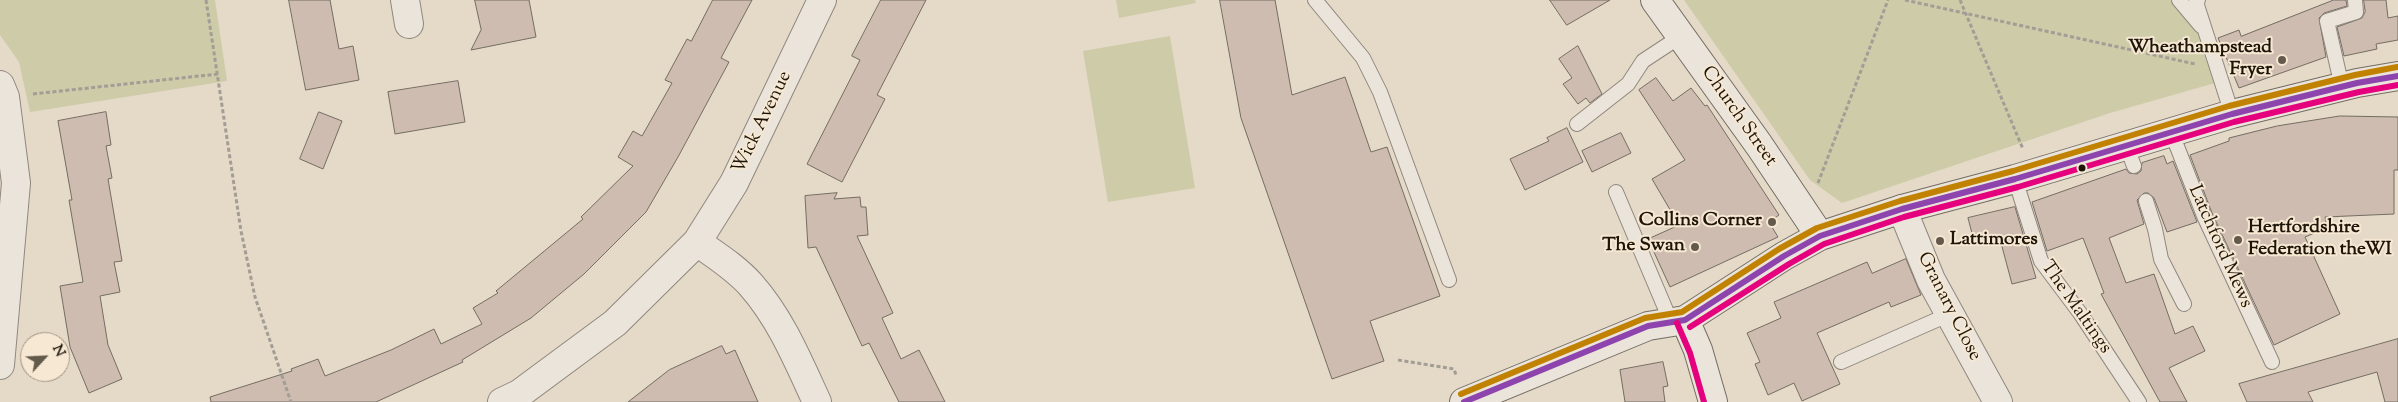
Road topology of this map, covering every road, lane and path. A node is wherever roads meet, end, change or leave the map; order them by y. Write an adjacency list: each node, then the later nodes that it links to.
1 (206, 0): 15 (path)
2 (822, 0): 28 (street, Wick Avenue)
3 (1315, 0): 29 (lane)
4 (1655, 0): 13 (street, Church Street)
5 (1888, 0): 23 (path)
6 (1905, 0): 11 (path)
7 (1960, 0): 11 (path)
8 (2179, 0): 12 (lane)
9 (2198, 0): 12 (lane)
10 (2355, 0): 17 (lane)
11 (1966, 15): 14 (path); 22 (path)
12 (2204, 31): 14 (lane)
13 (1681, 36): 20 (lane); 27 (street, Church Street)
14 (2216, 69): 19 (lane)
15 (218, 74): 18 (path); 38 (path)
16 (2398, 76): 17 (street)
17 (2342, 87): 19 (street)
18 (2, 91): 36 (street)
19 (2232, 114): 21 (street)
20 (1577, 124)
21 (2170, 131): 22 (street); 35 (lane, Latchford Mews)
22 (2024, 176): 26 (street); 43 (lane, The Maltings)
23 (1816, 188)
24 (1616, 192): 32 (lane)
25 (2146, 201): 30 (lane)
26 (1902, 209): 27 (street); 31 (street, Granary Close)
27 (1820, 236): 32 (street)
28 (696, 242): 39 (street, Wick Avenue); 40 (street)
29 (1449, 280)
30 (2184, 304)
31 (1950, 314): 34 (lane); 42 (street, Granary Close)
32 (1678, 321): 37 (street); 41 (street)
33 (1398, 360): 37 (path)
34 (1841, 362)
35 (2272, 362)
36 (0, 365)
37 (1462, 392)
38 (291, 402)
39 (502, 402)
40 (816, 402)
41 (1713, 402)
42 (1998, 402)
43 (2139, 402)

